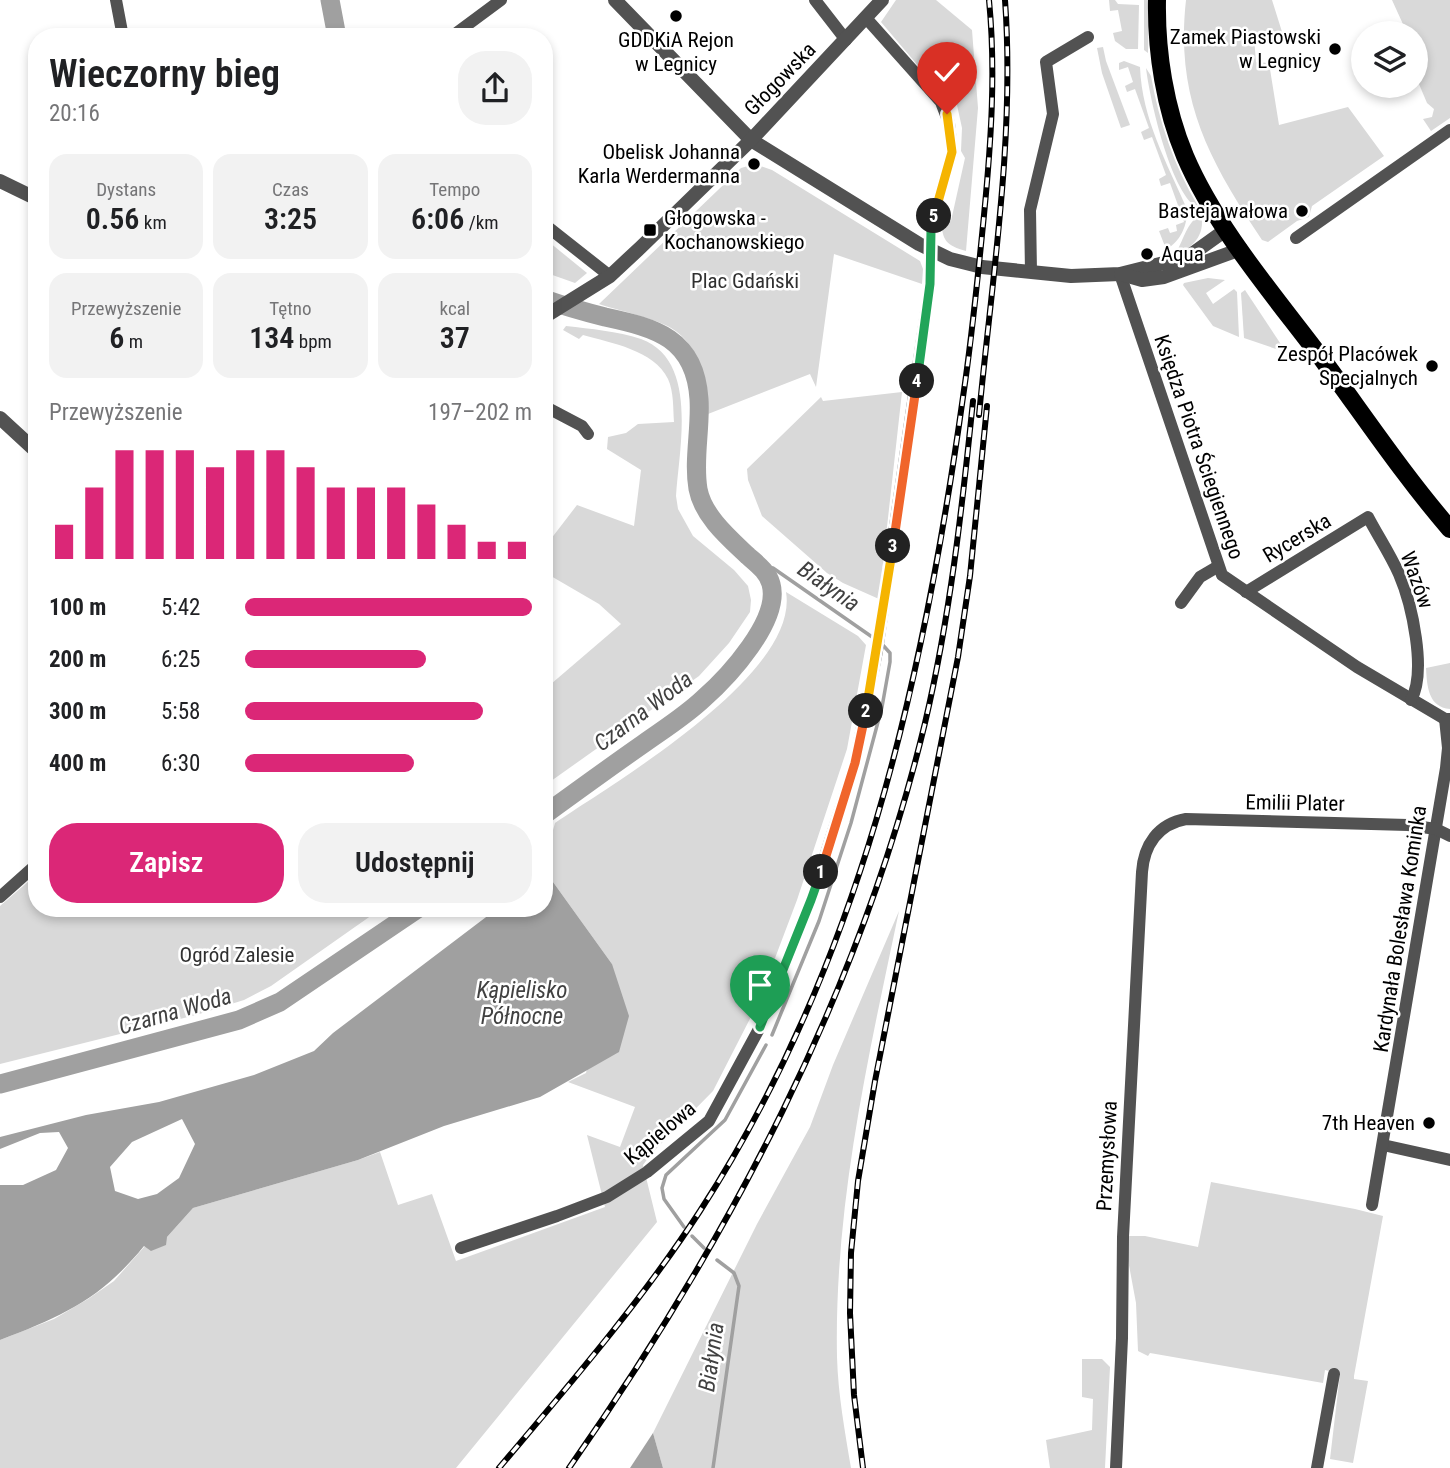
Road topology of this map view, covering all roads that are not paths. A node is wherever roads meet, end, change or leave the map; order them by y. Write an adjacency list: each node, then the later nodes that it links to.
1 (116, 0): 9 (street)
2 (501, 0): 10 (street)
3 (615, 0): 15 (street)
4 (815, 0): 12 (street)
5 (881, 0): 8 (street, Głogowska)
6 (1157, 0): 13 (main road)
7 (1167, 0): 13 (main road)
8 (866, 18): 12 (street, Głogowska); 22 (street, Kąpielowa)
9 (121, 28)
10 (463, 28)
11 (1088, 37): 23 (street)
12 (846, 40): 15 (street, Głogowska)
13 (1160, 50): 18 (main road)
14 (1450, 130): 20 (street)
15 (751, 139): 22 (street); 25 (street, Głogowska)
16 (0, 181): 17 (street)
17 (28, 195)
18 (1227, 229): 21 (main road); 24 (street)
19 (553, 231): 25 (street)
20 (1296, 238)
21 (1241, 249): 24 (street); 32 (main road)
22 (931, 251): 23 (street); 46 (street, Kąpielowa)
23 (1031, 272): 24 (street)
24 (1119, 274): 33 (street, Księdza Piotra Ściegiennego)
25 (610, 276): 26 (street, Głogowska)
26 (553, 311)
27 (553, 411): 29 (street)
28 (0, 418): 30 (street)
29 (588, 434)
30 (28, 444)
31 (1368, 517): 34 (street, Rycerska); 36 (street, Wazów)
32 (1450, 529)
33 (1217, 568): 34 (street, Księdza Piotra Ściegiennego); 35 (street)
34 (1246, 592): 36 (street, Księdza Piotra Ściegiennego)
35 (1181, 603)
36 (1411, 701): 37 (street, Księdza Piotra Ściegiennego)
37 (1447, 719): 38 (street, Kardynała Bolesława Kominka)
38 (1436, 829): 39 (street, Emilii Plater); 40 (street, Emilii Plater); 43 (street, Kardynała Bolesława Kominka)
39 (1450, 836)
40 (1147, 847): 48 (street, Przemysłowa)
41 (28, 872): 42 (street)
42 (0, 897)
43 (1383, 1146): 44 (street); 45 (street, Kardynała Bolesława Kominka)
44 (1450, 1160)
45 (1372, 1205)
46 (461, 1248)
47 (1334, 1374): 49 (street)
48 (1116, 1468)
49 (1317, 1468)

